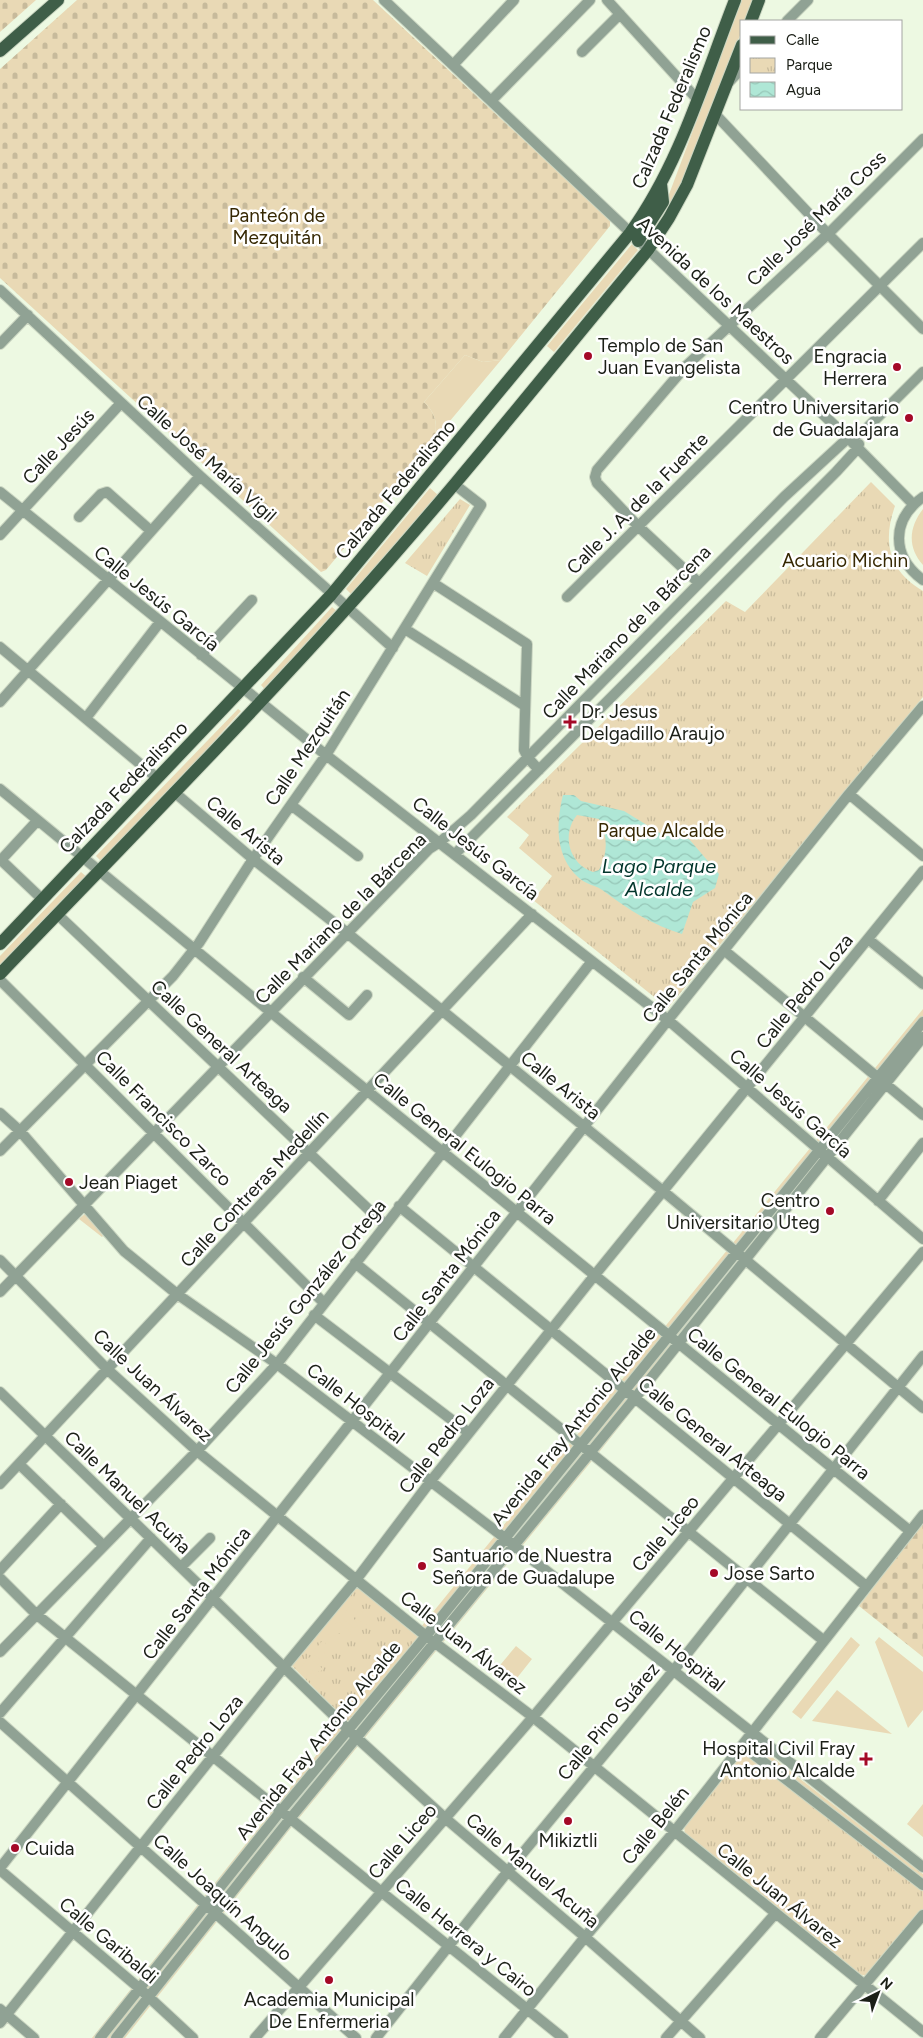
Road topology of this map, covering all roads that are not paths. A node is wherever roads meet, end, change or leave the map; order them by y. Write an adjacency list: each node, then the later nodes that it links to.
1 (58, 0): 13 (main road)
2 (384, 0): 15 (street, Avenida de los Maestros)
3 (514, 0): 15 (street)
4 (590, 0): 19 (street)
5 (607, 0): 9 (street)
6 (735, 0): 18 (main road, Calzada Federalismo)
7 (759, 0): 10 (main road)
8 (808, 0): 11 (street)
9 (620, 14): 14 (street); 18 (street)
10 (751, 20)
11 (788, 20)
12 (740, 50): 17 (main road, Calzada Federalismo)
13 (0, 51)
14 (582, 52)
15 (453, 65): 19 (street, Avenida de los Maestros)
16 (740, 70): 17 (street)
17 (727, 84): 20 (main road, Calzada Federalismo)
18 (697, 99): 23 (main road, Calzada Federalismo)
19 (491, 101): 23 (street, Avenida de los Maestros)
20 (715, 114): 22 (street); 23 (main road, Calzada Federalismo)
21 (923, 139): 22 (street, Calle José María Coss)
22 (828, 234): 25 (street); 28 (street, Calle José María Coss)
23 (639, 241): 28 (street, Avenida de los Maestros); 38 (main road, Calzada Federalismo); 51 (main road, Calzada Federalismo)
24 (923, 243): 25 (street, Calle J. A. de la Fuente)
25 (880, 286): 29 (street); 32 (street, Calle J. A. de la Fuente)
26 (0, 290): 27 (street, Calle José María Vigil)
27 (28, 315): 30 (street); 33 (street, Calle José María Vigil)
28 (728, 326): 32 (street, Avenida de los Maestros); 44 (street, Calle José María Coss)
29 (923, 328)
30 (0, 344)
31 (923, 372): 34 (street, Calle Mariano de la Bárcena)
32 (786, 380): 35 (street, Avenida de los Maestros); 44 (street, Calle J. A. de la Fuente)
33 (121, 403): 37 (street, Calle José María Vigil); 42 (street, Calle Jesús)
34 (863, 432): 35 (street, Calle Mariano de la Bárcena); 36 (street, Calle Mariano de la Bárcena)
35 (848, 438): 36 (street, Avenida de los Maestros); 50 (street, Calle Mariano de la Bárcena)
36 (858, 448): 41 (street, Avenida de los Maestros); 56 (street, Calle Mariano de la Bárcena)
37 (200, 476): 45 (street); 51 (street, Calle José María Vigil)
38 (454, 484): 49 (street, Calle Mezquitán); 55 (main road, Calzada Federalismo)
39 (0, 492): 42 (street, Calle Jesús García)
40 (923, 497): 41 (street)
41 (913, 504): 47 (street)
42 (22, 511): 46 (street, Calle Jesús); 48 (street, Calle Jesús García)
43 (79, 517): 45 (street)
44 (638, 526): 50 (street); 52 (street, Calle J. A. de la Fuente)
45 (151, 530): 48 (street)
46 (0, 534)
47 (923, 580)
48 (107, 581): 57 (street, Calle Jesús García); 64 (street)
49 (433, 583): 59 (street, Calle Mezquitán); 68 (street)
50 (698, 583): 54 (street, Calle Mariano de la Bárcena)
51 (331, 595): 55 (street, Calle José María Vigil); 65 (main road, Calzada Federalismo)
52 (567, 598)
53 (252, 600): 63 (street)
54 (681, 601): 56 (street); 58 (street, Calle Mariano de la Bárcena)
55 (346, 609): 62 (street, Calle José María Vigil); 67 (main road, Calzada Federalismo)
56 (691, 618): 60 (street, Calle Mariano de la Bárcena)
57 (160, 622): 63 (street, Calle Jesús García); 70 (street)
58 (654, 628): 60 (street); 72 (street, Calle Mariano de la Bárcena)
59 (405, 629): 62 (street, Calle Mezquitán); 68 (street)
60 (662, 646): 73 (street, Calle Mariano de la Bárcena)
61 (0, 647): 64 (street)
62 (393, 648): 71 (street, Calle Mezquitán)
63 (201, 655): 65 (street, Calle Jesús García)
64 (28, 670): 66 (street); 70 (street)
65 (243, 689): 67 (street, Calle Jesús García); 74 (main road, Calzada Federalismo)
66 (0, 702)
67 (259, 702): 71 (street, Calle Jesús García); 76 (main road, Calzada Federalismo)
68 (525, 706): 72 (street)
69 (923, 706): 77 (street, Calle Santa Mónica)
70 (86, 718): 74 (street)
71 (326, 755): 78 (street, Calle Mezquitán); 80 (street, Calle Jesús García)
72 (528, 758): 73 (street); 80 (street, Calle Mariano de la Bárcena)
73 (539, 770): 81 (street, Calle Mariano de la Bárcena)
74 (157, 778): 84 (main road, Calzada Federalismo)
75 (0, 789): 79 (street, Calle General Eulogio Parra)
76 (174, 792): 85 (street, Calle Arista); 88 (main road, Calzada Federalismo)
77 (849, 794): 83 (street); 96 (street, Calle Santa Mónica)
78 (291, 805): 82 (street); 85 (street, Calle Mezquitán)
79 (37, 821): 84 (street, Calle General Eulogio Parra); 86 (street)
80 (440, 842): 81 (street, Calle Jesús García); 92 (street, Calle Mariano de la Bárcena)
81 (455, 854): 91 (street, Calle Jesús García)
82 (358, 856)
83 (923, 856)
84 (82, 858): 88 (street, Calle General Eulogio Parra); 89 (main road, Calzada Federalismo)
85 (253, 859): 92 (street, Calle Arista); 95 (street, Calle Mezquitán)
86 (0, 860): 89 (street)
87 (923, 871): 93 (street, Calle Pedro Loza)
88 (99, 872): 90 (main road, Calzada Federalismo); 95 (street, Calle General Eulogio Parra)
89 (42, 899): 94 (main road, Calzada Federalismo)
90 (57, 914): 98 (main road, Calzada Federalismo); 103 (street, Calle General Arteaga)
91 (532, 914): 97 (street, Calle Jesús García); 104 (street, Calle Contreras Medellín)
92 (346, 932): 99 (street, Calle Mariano de la Bárcena); 104 (street, Calle Arista)
93 (868, 939): 101 (street); 106 (street, Calle Pedro Loza)
94 (0, 944)
95 (194, 950): 103 (street, Calle Mezquitán); 105 (street, Calle General Eulogio Parra)
96 (725, 951): 106 (street); 107 (street, Calle Santa Mónica)
97 (592, 961): 107 (street, Calle Jesús García); 111 (street, Calle Jesús González Ortega)
98 (0, 974)
99 (303, 977): 102 (street); 105 (street, Calle Mariano de la Bárcena)
100 (0, 980): 110 (street, Calle Francisco Zarco)
101 (923, 984)
102 (367, 995)
103 (148, 1001): 110 (street, Calle Mezquitán); 112 (street, Calle General Arteaga)
104 (443, 1011): 111 (street, Calle Arista); 116 (street, Calle Contreras Medellín)
105 (270, 1012): 112 (street, Calle Mariano de la Bárcena); 116 (street, Calle General Eulogio Parra)
106 (804, 1016): 113 (street); 115 (street, Calle Pedro Loza)
107 (668, 1020): 115 (street, Calle Jesús García); 119 (street, Calle Santa Mónica)
108 (923, 1022): 113 (street, Avenida Fray Antonio Alcalde)
109 (923, 1037): 114 (street, Avenida Fray Antonio Alcalde)
110 (86, 1065): 120 (street, Calle Mezquitán); 121 (street, Calle Francisco Zarco)
111 (509, 1066): 119 (street, Calle Arista); 125 (street, Calle Jesús González Ortega)
112 (218, 1067): 121 (street, Calle Mariano de la Bárcena); 126 (street, Calle General Arteaga)
113 (877, 1077): 114 (street); 123 (street, Avenida Fray Antonio Alcalde)
114 (886, 1084): 118 (street); 127 (street, Avenida Fray Antonio Alcalde)
115 (747, 1088): 123 (street, Calle Jesús García); 128 (street, Calle Pedro Loza)
116 (368, 1092): 125 (street, Calle General Eulogio Parra); 126 (street, Calle Contreras Medellín)
117 (0, 1113): 120 (street, Calle Hospital)
118 (923, 1115)
119 (585, 1128): 128 (street, Calle Arista); 132 (street, Calle Santa Mónica)
120 (20, 1132): 124 (street, Calle Mezquitán); 130 (street, Calle Hospital)
121 (154, 1133): 130 (street, Calle Mariano de la Bárcena); 133 (street, Calle Francisco Zarco)
122 (923, 1143): 129 (street)
123 (818, 1150): 127 (street, Calle Jesús García); 136 (street, Avenida Fray Antonio Alcalde)
124 (0, 1151)
125 (442, 1152): 131 (street, Calle Jesús González Ortega); 132 (street, Calle General Eulogio Parra)
126 (310, 1154): 133 (street, Calle Contreras Medellín); 134 (street, Calle General Arteaga)
127 (827, 1158): 129 (street, Calle Jesús García); 139 (street, Avenida Fray Antonio Alcalde)
128 (663, 1191): 136 (street, Calle Arista); 143 (street, Calle Pedro Loza)
129 (878, 1201): 135 (street, Calle Jesús García)
130 (85, 1205): 142 (street, Calle Mariano de la Bárcena); 145 (street, Calle Hospital)
131 (399, 1206): 134 (street, Calle Jesús González Ortega); 141 (street, Calle General Arteaga)
132 (517, 1214): 141 (street, Calle Santa Mónica); 143 (street, Calle General Eulogio Parra)
133 (244, 1223): 145 (street, Calle Contreras Medellín); 146 (street, Calle Francisco Zarco)
134 (385, 1225): 140 (street, Calle Jesús González Ortega)
135 (923, 1239)
136 (735, 1252): 139 (street, Calle Arista); 150 (street, Avenida Fray Antonio Alcalde)
137 (923, 1252): 152 (street, Calle Liceo)
138 (0, 1260): 142 (street, Calle Juan Álvarez)
139 (744, 1260): 151 (street, Avenida Fray Antonio Alcalde); 152 (street, Calle Arista)
140 (355, 1263): 146 (street, Calle Jesús González Ortega); 148 (street)
141 (474, 1268): 148 (street, Calle Santa Mónica); 149 (street, Calle General Arteaga)
142 (16, 1276): 144 (street, Calle Mariano de la Bárcena); 155 (street, Calle Juan Álvarez)
143 (594, 1276): 149 (street, Calle Pedro Loza); 150 (street, Calle General Eulogio Parra)
144 (0, 1292)
145 (178, 1294): 154 (street, Calle Hospital); 155 (street, Calle Contreras Medellín)
146 (324, 1303): 147 (street, Calle Jesús González Ortega)
147 (314, 1315): 154 (street, Calle Jesús González Ortega); 156 (street)
148 (430, 1324): 156 (street, Calle Santa Mónica); 157 (street)
149 (551, 1330): 157 (street, Calle Pedro Loza); 159 (street, Calle General Arteaga)
150 (668, 1336): 151 (street, Calle General Eulogio Parra); 159 (street, Avenida Fray Antonio Alcalde)
151 (678, 1345): 161 (street, Avenida Fray Antonio Alcalde); 164 (street, Calle General Eulogio Parra)
152 (846, 1345): 158 (street, Calle Arista); 164 (street, Calle Liceo)
153 (923, 1356): 158 (street, Calle Pino Suárez)
154 (277, 1364): 163 (street, Calle Hospital); 168 (street, Calle Jesús González Ortega)
155 (107, 1369): 166 (street, Calle Contreras Medellín); 168 (street, Calle Juan Álvarez)
156 (391, 1374): 163 (street, Calle Santa Mónica); 165 (street)
157 (507, 1386): 165 (street, Calle Pedro Loza); 167 (street)
158 (898, 1388): 162 (street, Calle Arista); 171 (street, Calle Pino Suárez)
159 (625, 1390): 161 (street, Calle General Arteaga); 167 (street, Avenida Fray Antonio Alcalde)
160 (0, 1392): 166 (street, Calle Manuel Acuña)
161 (635, 1398): 169 (street, Avenida Fray Antonio Alcalde); 172 (street, Calle General Arteaga)
162 (923, 1408)
163 (352, 1422): 173 (street, Calle Hospital); 178 (street, Calle Santa Mónica)
164 (778, 1425): 171 (street, Calle General Eulogio Parra); 172 (street, Calle Liceo)
165 (469, 1433): 173 (street, Calle Pedro Loza)
166 (45, 1436): 170 (street, Calle Contreras Medellín); 177 (street, Calle Manuel Acuña)
167 (580, 1444): 169 (street); 184 (street, Avenida Fray Antonio Alcalde)
168 (197, 1451): 177 (street, Calle Jesús González Ortega); 178 (street, Calle Juan Álvarez)
169 (590, 1452): 181 (street); 186 (street, Avenida Fray Antonio Alcalde)
170 (19, 1464): 174 (street, Calle Contreras Medellín); 175 (street)
171 (833, 1468): 179 (street, Calle Pino Suárez); 180 (street, Calle General Eulogio Parra)
172 (734, 1479): 179 (street, Calle General Arteaga); 181 (street, Calle Liceo)
173 (430, 1482): 184 (street, Calle Hospital); 191 (street, Calle Pedro Loza)
174 (0, 1484)
175 (61, 1504): 185 (street); 188 (street)
176 (923, 1515): 180 (street, Calle Belén)
177 (130, 1517): 182 (street, Calle Manuel Acuña); 185 (street, Calle Jesús González Ortega)
178 (279, 1517): 191 (street, Calle Juan Álvarez); 193 (street, Calle Santa Mónica)
179 (789, 1524): 190 (street, Calle Pino Suárez); 192 (street, Calle General Arteaga)
180 (910, 1531): 192 (street, Calle Belén)
181 (689, 1532): 190 (street); 195 (street, Calle Liceo)
182 (151, 1538): 187 (street, Calle Manuel Acuña); 197 (street)
183 (210, 1538): 187 (street)
184 (505, 1538): 186 (street, Calle Hospital); 196 (street, Avenida Fray Antonio Alcalde)
185 (103, 1544): 194 (street, Calle Jesús González Ortega)
186 (514, 1546): 195 (street, Calle Hospital); 199 (street, Avenida Fray Antonio Alcalde)
187 (181, 1568): 193 (street, Calle Manuel Acuña)
188 (0, 1570)
189 (0, 1578): 194 (street, Calle Herrera y Cairo)
190 (746, 1578): 198 (street); 202 (street, Calle Pino Suárez)
191 (356, 1580): 196 (street, Calle Juan Álvarez); 201 (street, Calle Pedro Loza)
192 (866, 1586): 198 (street, Calle Belén)
193 (214, 1599): 201 (street, Calle Manuel Acuña); 203 (street, Calle Santa Mónica)
194 (36, 1614): 197 (street, Calle Herrera y Cairo); 200 (street, Calle Jesús González Ortega)
195 (613, 1622): 202 (street, Calle Hospital); 205 (street, Calle Liceo)
196 (426, 1636): 199 (street, Calle Juan Álvarez); 207 (street, Avenida Fray Antonio Alcalde)
197 (66, 1638): 203 (street, Calle Herrera y Cairo); 204 (street)
198 (823, 1640): 208 (street, Calle Belén)
199 (435, 1643): 205 (street, Calle Juan Álvarez); 209 (street, Avenida Fray Antonio Alcalde)
200 (0, 1652)
201 (284, 1667): 207 (street, Calle Manuel Acuña); 211 (street, Calle Pedro Loza)
202 (674, 1670): 208 (street, Calle Hospital); 212 (street, Calle Pino Suárez)
203 (137, 1695): 211 (street, Calle Herrera y Cairo); 213 (street, Calle Santa Mónica)
204 (0, 1713)
205 (533, 1717): 212 (street, Calle Juan Álvarez); 215 (street, Calle Liceo)
206 (0, 1722): 213 (street, Calle Joaquín Angulo)
207 (348, 1729): 209 (street, Calle Manuel Acuña); 214 (street, Avenida Fray Antonio Alcalde)
208 (751, 1733): 217 (street, Calle Belén); 219 (street, Calle Hospital)
209 (357, 1738): 215 (street, Calle Manuel Acuña); 216 (street, Avenida Fray Antonio Alcalde)
210 (748, 1750): 222 (street)
211 (213, 1757): 214 (street, Calle Herrera y Cairo); 218 (street, Calle Pedro Loza)
212 (593, 1766): 217 (street, Calle Juan Álvarez); 221 (street, Calle Pino Suárez)
213 (68, 1782): 218 (street, Calle Joaquín Angulo); 220 (street, Calle Santa Mónica)
214 (280, 1812): 216 (street, Calle Herrera y Cairo); 224 (street, Avenida Fray Antonio Alcalde)
215 (445, 1818): 221 (street, Calle Manuel Acuña); 223 (street, Calle Liceo)
216 (289, 1820): 223 (street, Calle Herrera y Cairo); 227 (street, Avenida Fray Antonio Alcalde)
217 (674, 1832): 225 (street, Calle Juan Álvarez); 229 (street, Calle Belén)
218 (140, 1847): 224 (street, Calle Joaquín Angulo); 228 (street, Calle Pedro Loza)
219 (923, 1867)
220 (0, 1869): 228 (street, Calle Garibaldi)
221 (508, 1871): 229 (street, Calle Manuel Acuña); 230 (street, Calle Pino Suárez)
222 (923, 1885)
223 (381, 1893): 230 (street, Calle Herrera y Cairo); 233 (street, Calle Liceo)
224 (205, 1906): 227 (street, Calle Joaquín Angulo); 232 (street, Avenida Fray Antonio Alcalde)
225 (775, 1914): 231 (street, Calle Juan Álvarez); 237 (street)
226 (923, 1915): 231 (street)
227 (215, 1916): 233 (street, Calle Joaquín Angulo); 234 (street, Avenida Fray Antonio Alcalde)
228 (73, 1932): 232 (street, Calle Garibaldi); 236 (street, Calle Pedro Loza)
229 (585, 1937): 235 (street, Calle Belén); 237 (street, Calle Manuel Acuña)
230 (449, 1947): 235 (street, Calle Herrera y Cairo); 245 (street, Calle Pino Suárez)
231 (865, 1985): 238 (street, Calle Juan Álvarez); 250 (street)
232 (139, 1988): 234 (street, Calle Garibaldi); 240 (street, Avenida Fray Antonio Alcalde)
233 (300, 1988): 243 (street, Calle Liceo); 244 (street, Calle Joaquín Angulo)
234 (149, 1997): 241 (street, Avenida Fray Antonio Alcalde); 242 (street, Calle Garibaldi)
235 (527, 2009): 246 (street, Calle Belén); 247 (street, Calle Herrera y Cairo)
236 (2, 2016): 239 (street)
237 (680, 2022): 248 (street); 249 (street, Calle Manuel Acuña)
238 (923, 2032)
239 (34, 2038)
240 (100, 2038)
241 (116, 2038)
242 (193, 2038)
243 (255, 2038)
244 (356, 2038)
245 (376, 2038)
246 (504, 2038)
247 (562, 2038)
248 (666, 2038)
249 (700, 2038)
250 (820, 2038)

